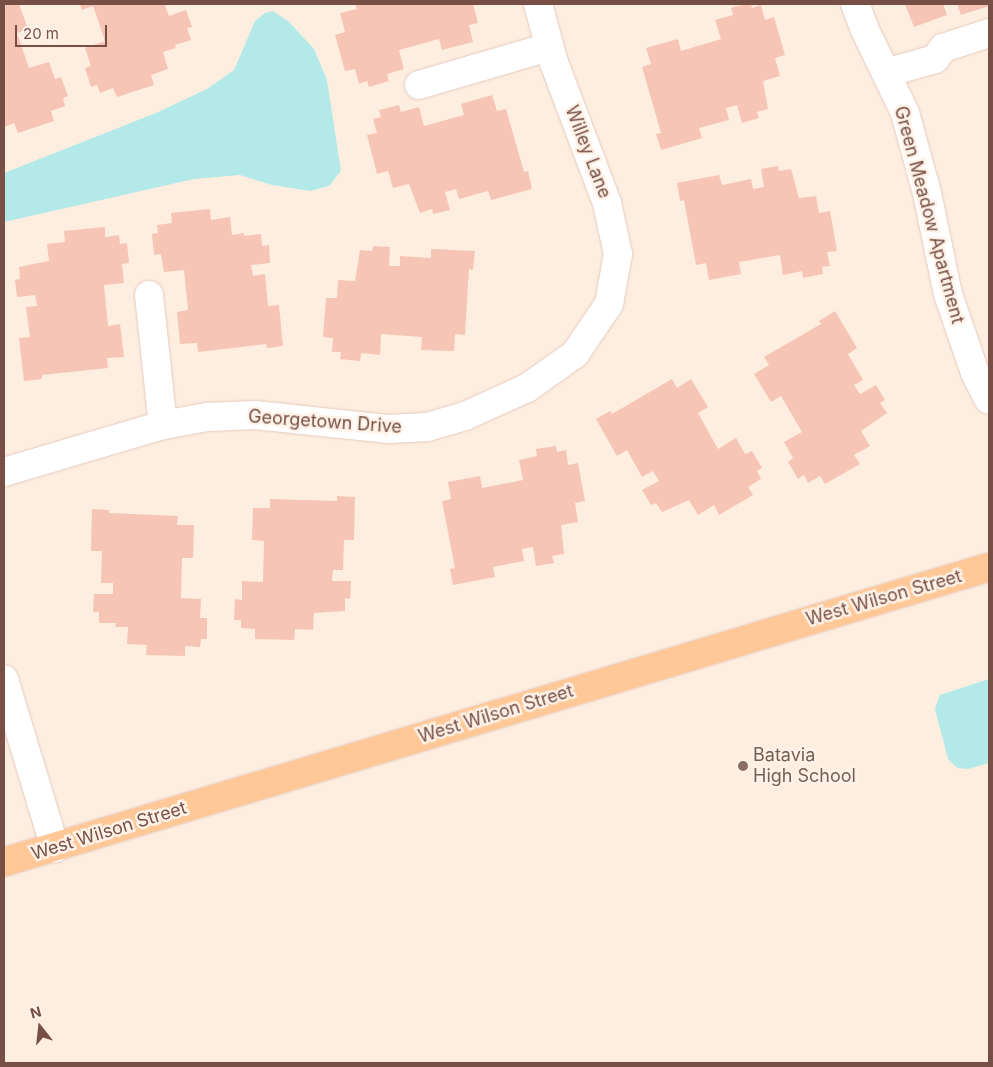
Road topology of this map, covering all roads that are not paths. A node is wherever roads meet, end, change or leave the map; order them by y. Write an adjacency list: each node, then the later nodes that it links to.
1 (538, 4): 4 (street, Willey Lane)
2 (855, 4): 5 (street, Green Meadow Apartment)
3 (989, 33): 5 (street)
4 (549, 47): 6 (street); 8 (street, Willey Lane)
5 (886, 73): 9 (street, Green Meadow Apartment)
6 (419, 85)
7 (149, 295): 10 (street)
8 (609, 304): 10 (street, Georgetown Drive)
9 (989, 400)
10 (163, 425): 11 (street, Georgetown Drive)
11 (4, 472)
12 (989, 567): 14 (main road, West Wilson Street)
13 (4, 679): 14 (street)
14 (55, 848): 15 (main road, West Wilson Street)
15 (4, 862)

